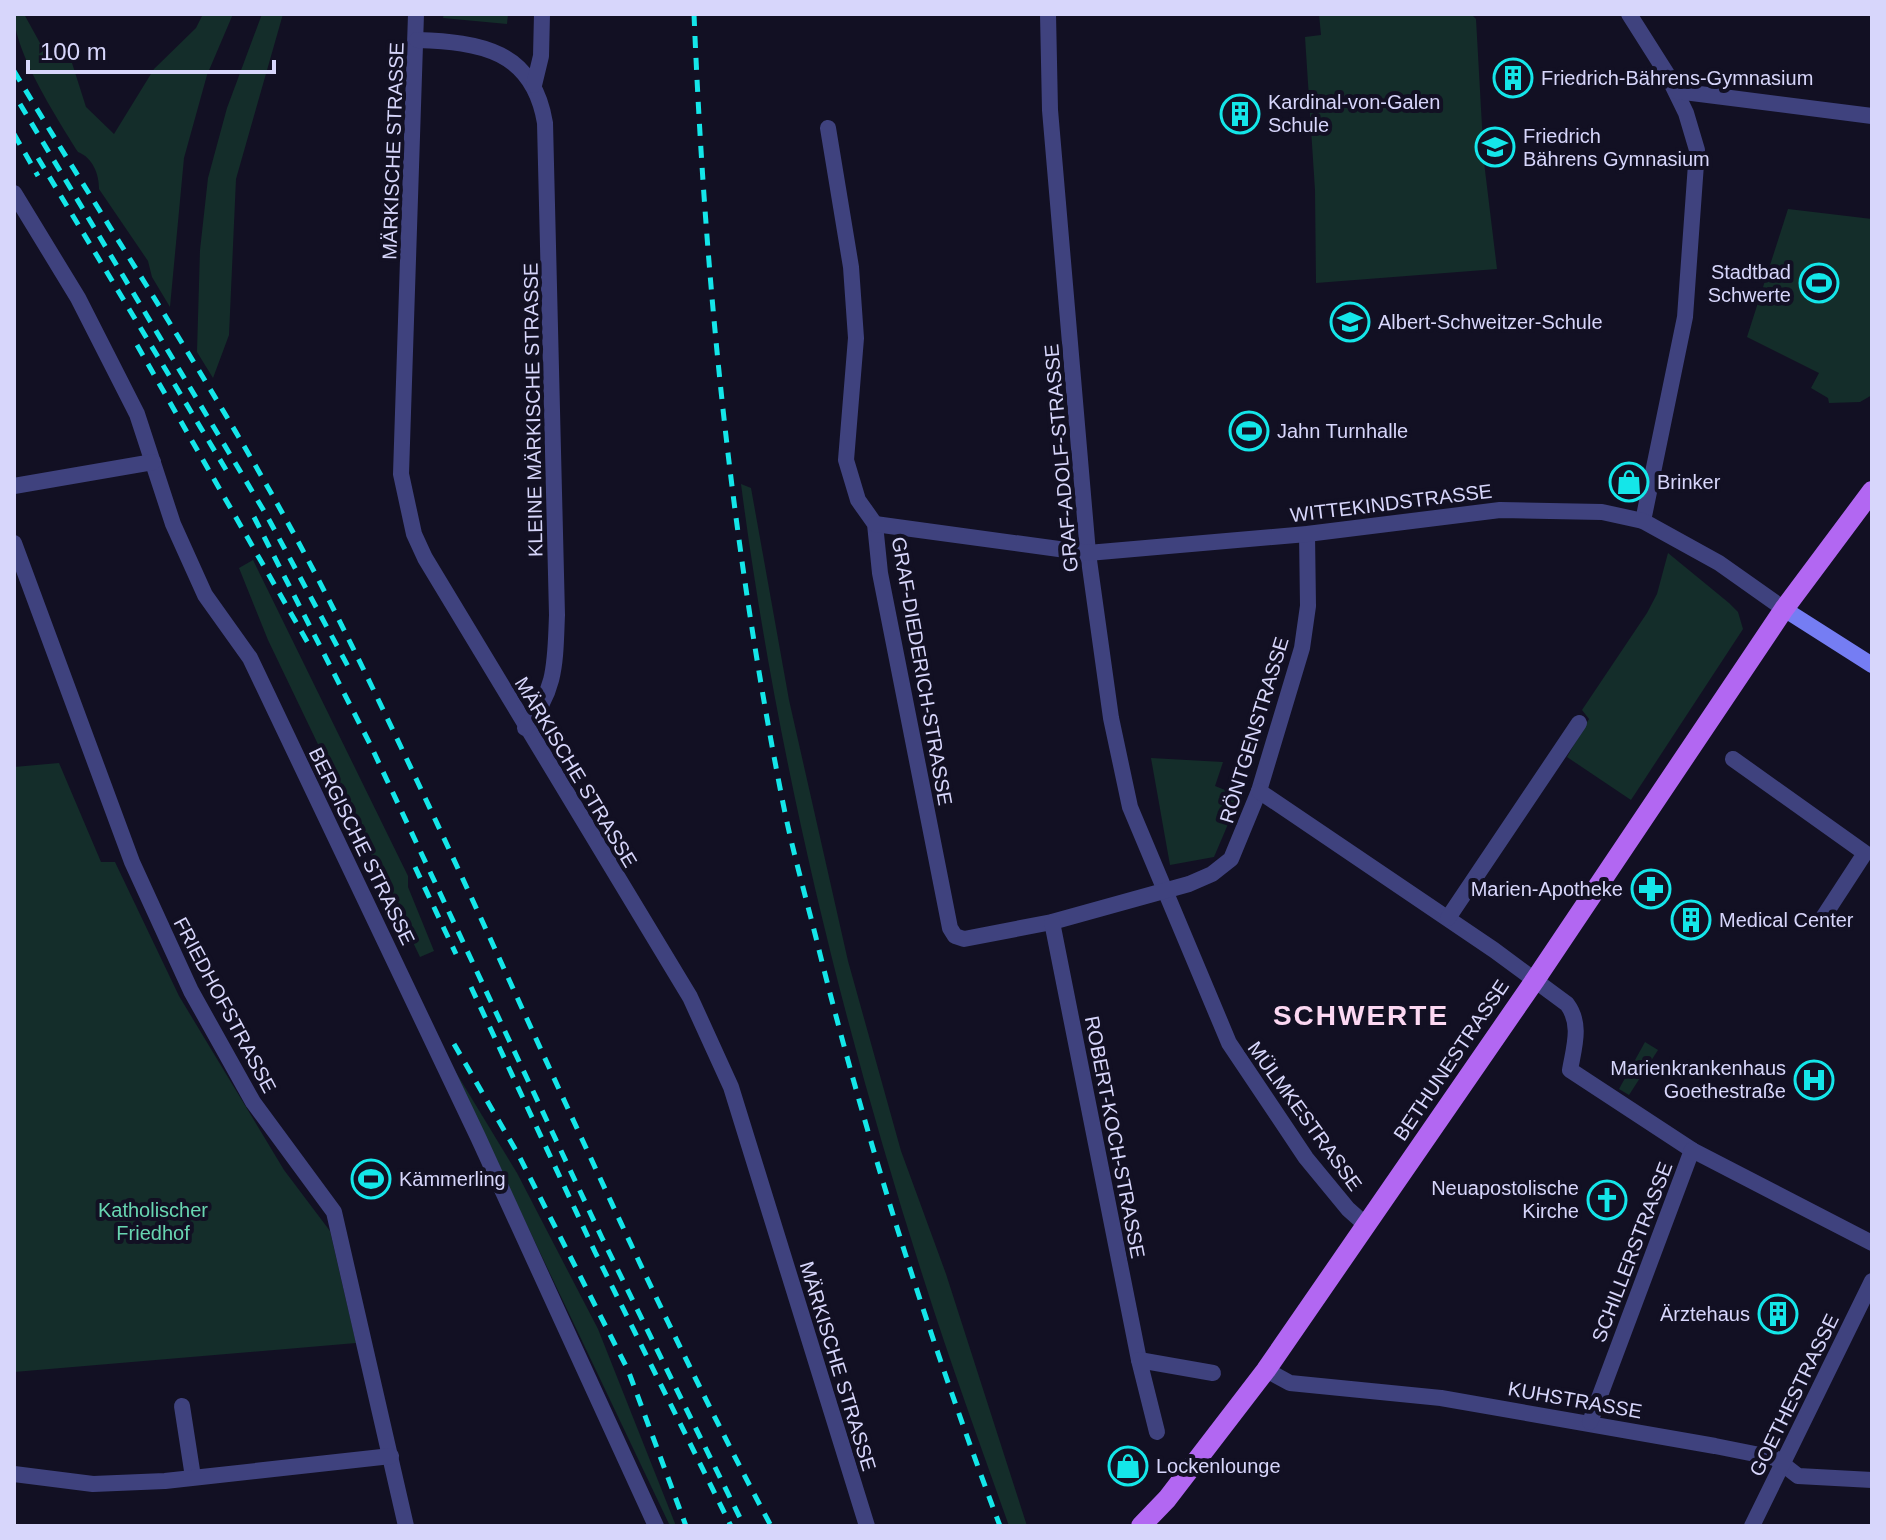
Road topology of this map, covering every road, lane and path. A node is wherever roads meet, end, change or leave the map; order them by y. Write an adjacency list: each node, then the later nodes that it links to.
1 (416, 14): 5 (street, MÄRKISCHE STRASSE)
2 (542, 14): 6 (street, KLEINE MÄRKISCHE STRASSE)
3 (1048, 14): 18 (street, GRAF-ADOLF-STRASSE)
4 (1629, 14): 7 (street)
5 (417, 40): 6 (street, KLEINE MÄRKISCHE STRASSE); 22 (street, MÄRKISCHE STRASSE)
6 (534, 85): 22 (street, KLEINE MÄRKISCHE STRASSE)
7 (1676, 91): 8 (street); 14 (street)
8 (1872, 116)
9 (828, 128): 15 (street, GRAF-DIEDERICH-STRASSE)
10 (14, 193): 11 (street, BERGISCHE STRASSE)
11 (153, 462): 12 (street); 47 (street, BERGISCHE STRASSE)
12 (14, 486)
13 (1872, 491): 19 (main road, BETHUNESTRASSE)
14 (1643, 521): 16 (street, WITTEKINDSTRASSE); 19 (street, WITTEKINDSTRASSE)
15 (875, 524): 18 (street, WITTEKINDSTRASSE); 29 (street, GRAF-DIEDERICH-STRASSE)
16 (1307, 534): 18 (street, WITTEKINDSTRASSE); 24 (street, RÖNTGENSTRASSE)
17 (14, 543): 41 (street, FRIEDHOFSTRASSE)
18 (1088, 553): 26 (street, GRAF-ADOLF-STRASSE)
19 (1784, 609): 20 (main road, WITTEKINDSTRASSE); 30 (main road, BETHUNESTRASSE)
20 (1872, 665)
21 (1579, 723): 27 (street)
22 (525, 728): 48 (street, MÄRKISCHE STRASSE)
23 (1733, 759): 25 (street)
24 (1259, 791): 26 (street, RÖNTGENSTRASSE); 27 (street)
25 (1868, 849): 28 (street)
26 (1164, 889): 29 (street, GRAF-DIEDERICH-STRASSE); 32 (street, MÜLMKESTRASSE)
27 (1448, 918): 30 (street)
28 (1822, 919)
29 (1052, 922): 35 (street, ROBERT-KOCH-STRASSE)
30 (1535, 980): 31 (street); 32 (main road, BETHUNESTRASSE)
31 (1692, 1150): 33 (street, SCHILLERSTRASSE); 39 (street, SCHILLERSTRASSE)
32 (1367, 1226): 36 (main road, BETHUNESTRASSE)
33 (1872, 1243)
34 (1872, 1281): 42 (street, GOETHESTRASSE)
35 (1139, 1360): 37 (street); 40 (street, ROBERT-KOCH-STRASSE)
36 (1266, 1370): 39 (street, KUHSTRASSE); 49 (main road, BETHUNESTRASSE)
37 (1213, 1373)
38 (182, 1406): 44 (street)
39 (1590, 1422): 42 (street, KUHSTRASSE)
40 (1157, 1432)
41 (391, 1456): 44 (street); 46 (street, FRIEDHOFSTRASSE)
42 (1782, 1466): 45 (street, KUHSTRASSE); 50 (street, GOETHESTRASSE)
43 (14, 1474): 44 (street)
44 (193, 1477)
45 (1872, 1480)
46 (406, 1526)
47 (656, 1526)
48 (867, 1526)
49 (1141, 1526)
50 (1752, 1526)

